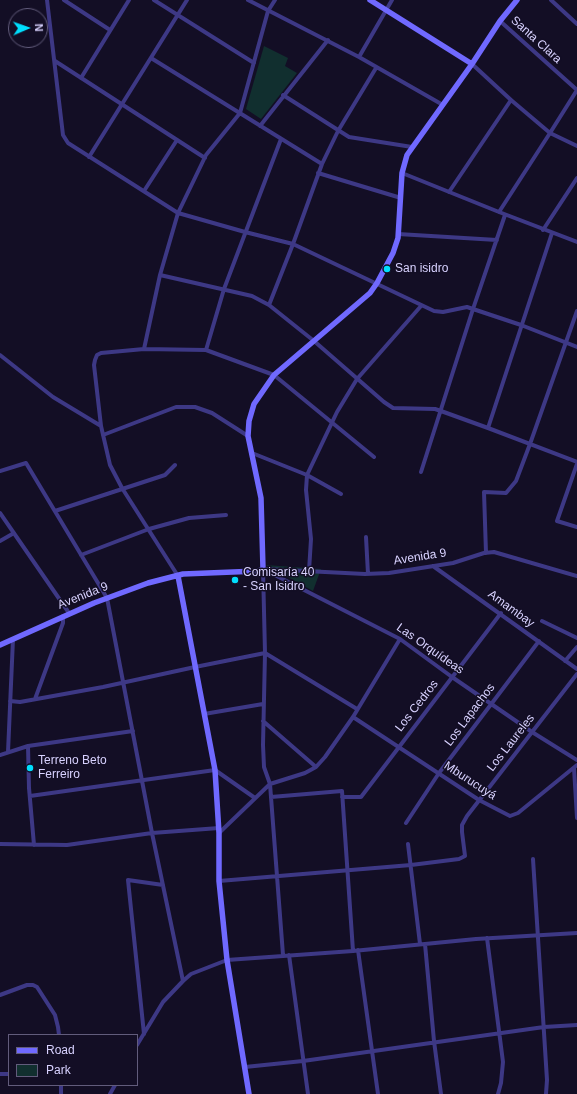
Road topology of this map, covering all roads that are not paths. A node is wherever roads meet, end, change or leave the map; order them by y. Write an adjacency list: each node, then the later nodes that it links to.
1 (47, 0): 21 (street)
2 (64, 0): 17 (street)
3 (129, 0): 17 (street)
4 (154, 0): 14 (street)
5 (187, 0): 14 (street)
6 (248, 0): 13 (street)
7 (275, 0): 13 (street)
8 (370, 0): 12 (main road)
9 (392, 0): 12 (street)
10 (517, 0): 15 (main road)
11 (551, 0): 16 (street)
12 (386, 10): 19 (street); 23 (main road)
13 (268, 11): 18 (street); 22 (street)
14 (178, 14): 20 (street); 22 (street)
15 (500, 21): 23 (main road); 26 (street, Santa Clara)
16 (577, 24)
17 (110, 30): 25 (street)
18 (328, 40): 19 (street); 27 (street)
19 (359, 57): 24 (street)
20 (151, 58): 29 (street); 31 (street)
21 (55, 62): 25 (street); 39 (street)
22 (254, 63): 31 (street)
23 (472, 64): 28 (street); 30 (main road)
24 (376, 68): 30 (street); 33 (street)
25 (81, 78): 29 (street)
26 (577, 90): 34 (street)
27 (283, 95): 32 (street); 33 (street)
28 (511, 100): 34 (street); 46 (street)
29 (121, 105): 36 (street); 39 (street)
30 (443, 105): 38 (main road)
31 (240, 113): 32 (street); 40 (street)
32 (260, 126): 35 (street)
33 (338, 131): 38 (street); 41 (street)
34 (550, 134): 37 (street); 48 (street)
35 (281, 138): 41 (street); 52 (street)
36 (177, 140): 40 (street); 45 (street)
37 (577, 146)
38 (412, 147): 43 (main road)
39 (89, 157): 45 (street)
40 (205, 158): 49 (street)
41 (322, 164): 42 (street)
42 (318, 173): 47 (street); 57 (street)
43 (402, 173): 46 (street); 47 (main road)
44 (577, 178): 51 (street)
45 (144, 191): 49 (street)
46 (449, 192): 48 (street)
47 (401, 198): 54 (main road)
48 (499, 212): 50 (street)
49 (178, 213): 52 (street); 58 (street)
50 (505, 215): 51 (street); 55 (street)
51 (543, 230): 53 (street)
52 (245, 232): 57 (street); 60 (street)
53 (552, 233): 56 (street); 65 (street)
54 (398, 234): 55 (street); 59 (main road)
55 (496, 240): 63 (street)
56 (577, 242)
57 (294, 244): 59 (street); 61 (street)
58 (160, 275): 60 (street); 69 (street)
59 (377, 283): 62 (street); 66 (main road)
60 (224, 289): 61 (street); 70 (street)
61 (269, 305): 66 (street)
62 (421, 306): 63 (street); 73 (street)
63 (473, 309): 65 (street); 74 (street)
64 (577, 311): 67 (street)
65 (521, 325): 67 (street); 77 (street)
66 (314, 341): 72 (main road); 73 (street)
67 (566, 343): 68 (street); 80 (street)
68 (577, 347)
69 (144, 349): 70 (street); 76 (street)
70 (206, 350): 72 (street)
71 (0, 355): 76 (street)
72 (274, 375): 75 (street); 79 (main road)
73 (357, 379): 74 (street); 75 (street)
74 (441, 411): 77 (street); 86 (street)
75 (332, 423): 82 (street); 87 (street)
76 (102, 426): 78 (street)
77 (488, 428): 80 (street)
78 (103, 435): 79 (street); 88 (street)
79 (248, 436): 81 (main road)
80 (530, 444): 83 (street); 98 (street)
81 (252, 453): 87 (street); 101 (main road)
82 (374, 457)
83 (577, 463): 93 (street)
84 (175, 465): 88 (street)
85 (0, 471): 90 (street)
86 (420, 472)
87 (307, 475): 89 (street); 102 (street)
88 (122, 488): 90 (street); 94 (street)
89 (341, 494)
90 (55, 511): 99 (street)
91 (0, 513): 95 (street)
92 (226, 515): 94 (street)
93 (577, 527)
94 (149, 529): 99 (street); 104 (street)
95 (14, 533): 97 (street); 107 (street)
96 (366, 537): 103 (street)
97 (0, 541)
98 (486, 553): 100 (street, Avenida 9); 105 (street, Avenida 9)
99 (81, 555): 106 (street)
100 (433, 566): 103 (street, Avenida 9); 108 (street, Amambay)
101 (263, 569): 102 (street, Avenida 9); 104 (main road, Avenida 9); 113 (street, Las Orquídeas); 117 (street)
102 (309, 571): 103 (street, Avenida 9)
103 (368, 574)
104 (178, 576): 106 (main road, Avenida 9); 119 (main road)
105 (577, 576)
106 (107, 598): 107 (main road, Avenida 9); 123 (street)
107 (69, 613): 109 (main road, Avenida 9)
108 (500, 613): 114 (street, Amambay); 122 (street, Los Cedros)
109 (63, 616): 112 (main road, Avenida 9); 124 (street)
110 (542, 621): 111 (street)
111 (577, 638)
112 (13, 639): 115 (main road, Avenida 9); 125 (street)
113 (400, 639): 122 (street, Las Orquídeas); 128 (street)
114 (539, 641): 118 (street, Amambay); 127 (street, Los Lapachos)
115 (0, 645)
116 (577, 647): 118 (street)
117 (264, 653): 119 (street); 126 (street); 128 (street)
118 (565, 661): 120 (street, Amambay)
119 (195, 666): 123 (street); 129 (main road)
120 (577, 670)
121 (577, 674): 133 (street, Los Laureles)
122 (452, 677): 127 (street, Las Orquídeas); 135 (street, Los Cedros)
123 (124, 682): 124 (street); 132 (street)
124 (35, 699): 125 (street)
125 (10, 701): 136 (street)
126 (263, 704): 129 (street); 131 (street)
127 (491, 704): 133 (street, Las Orquídeas); 142 (street, Los Lapachos)
128 (357, 709): 130 (street)
129 (204, 714): 141 (main road)
130 (353, 717): 135 (street, Mburucuyá); 140 (street)
131 (263, 721): 140 (street); 144 (street)
132 (133, 730): 134 (street); 143 (street)
133 (532, 732): 138 (street, Las Orquídeas); 149 (street, Los Laureles)
134 (28, 746): 136 (street); 145 (street)
135 (398, 746): 142 (street, Mburucuyá); 146 (street, Los Cedros)
136 (8, 752): 137 (street)
137 (0, 755)
138 (577, 760)
139 (576, 766): 149 (street, Mburucuyá); 150 (street)
140 (316, 767): 144 (street)
141 (215, 770): 143 (street); 148 (street); 152 (main road)
142 (439, 773): 149 (street, Mburucuyá); 151 (street, Los Lapachos)
143 (143, 780): 145 (street); 153 (street)
144 (270, 784): 147 (street); 148 (street)
145 (30, 796): 156 (street)
146 (342, 796): 147 (street); 159 (street)
147 (271, 797): 160 (street)
148 (256, 798): 152 (street)
149 (479, 800): 158 (street, Los Laureles)
150 (577, 818)
151 (406, 823)
152 (219, 831): 153 (street); 161 (main road)
153 (152, 834): 156 (street); 162 (street)
154 (0, 844): 156 (street)
155 (408, 844): 158 (street)
156 (34, 845)
157 (533, 859): 164 (street)
158 (411, 865): 159 (street); 166 (street)
159 (347, 870): 160 (street); 168 (street)
160 (277, 875): 161 (street); 169 (street)
161 (219, 881): 171 (main road)
162 (163, 885): 172 (street); 178 (street)
163 (577, 933): 164 (street)
164 (538, 935): 165 (street); 175 (street)
165 (487, 938): 166 (street); 176 (street)
166 (422, 944): 167 (street); 179 (street)
167 (358, 950): 168 (street); 181 (street)
168 (353, 951): 170 (street)
169 (283, 955): 170 (street); 171 (street)
170 (290, 955): 182 (street)
171 (227, 960): 172 (street); 183 (main road)
172 (183, 982): 178 (street)
173 (0, 995): 177 (street)
174 (577, 1025): 175 (street)
175 (544, 1027): 176 (street); 189 (street)
176 (499, 1033): 179 (street); 188 (street)
177 (59, 1034)
178 (144, 1034): 180 (street)
179 (434, 1042): 181 (street); 187 (street)
180 (138, 1044)
181 (371, 1051): 182 (street); 186 (street)
182 (304, 1060): 183 (street); 185 (street)
183 (245, 1067): 184 (main road)
184 (249, 1094)
185 (308, 1094)
186 (378, 1094)
187 (441, 1094)
188 (498, 1094)
189 (546, 1094)

